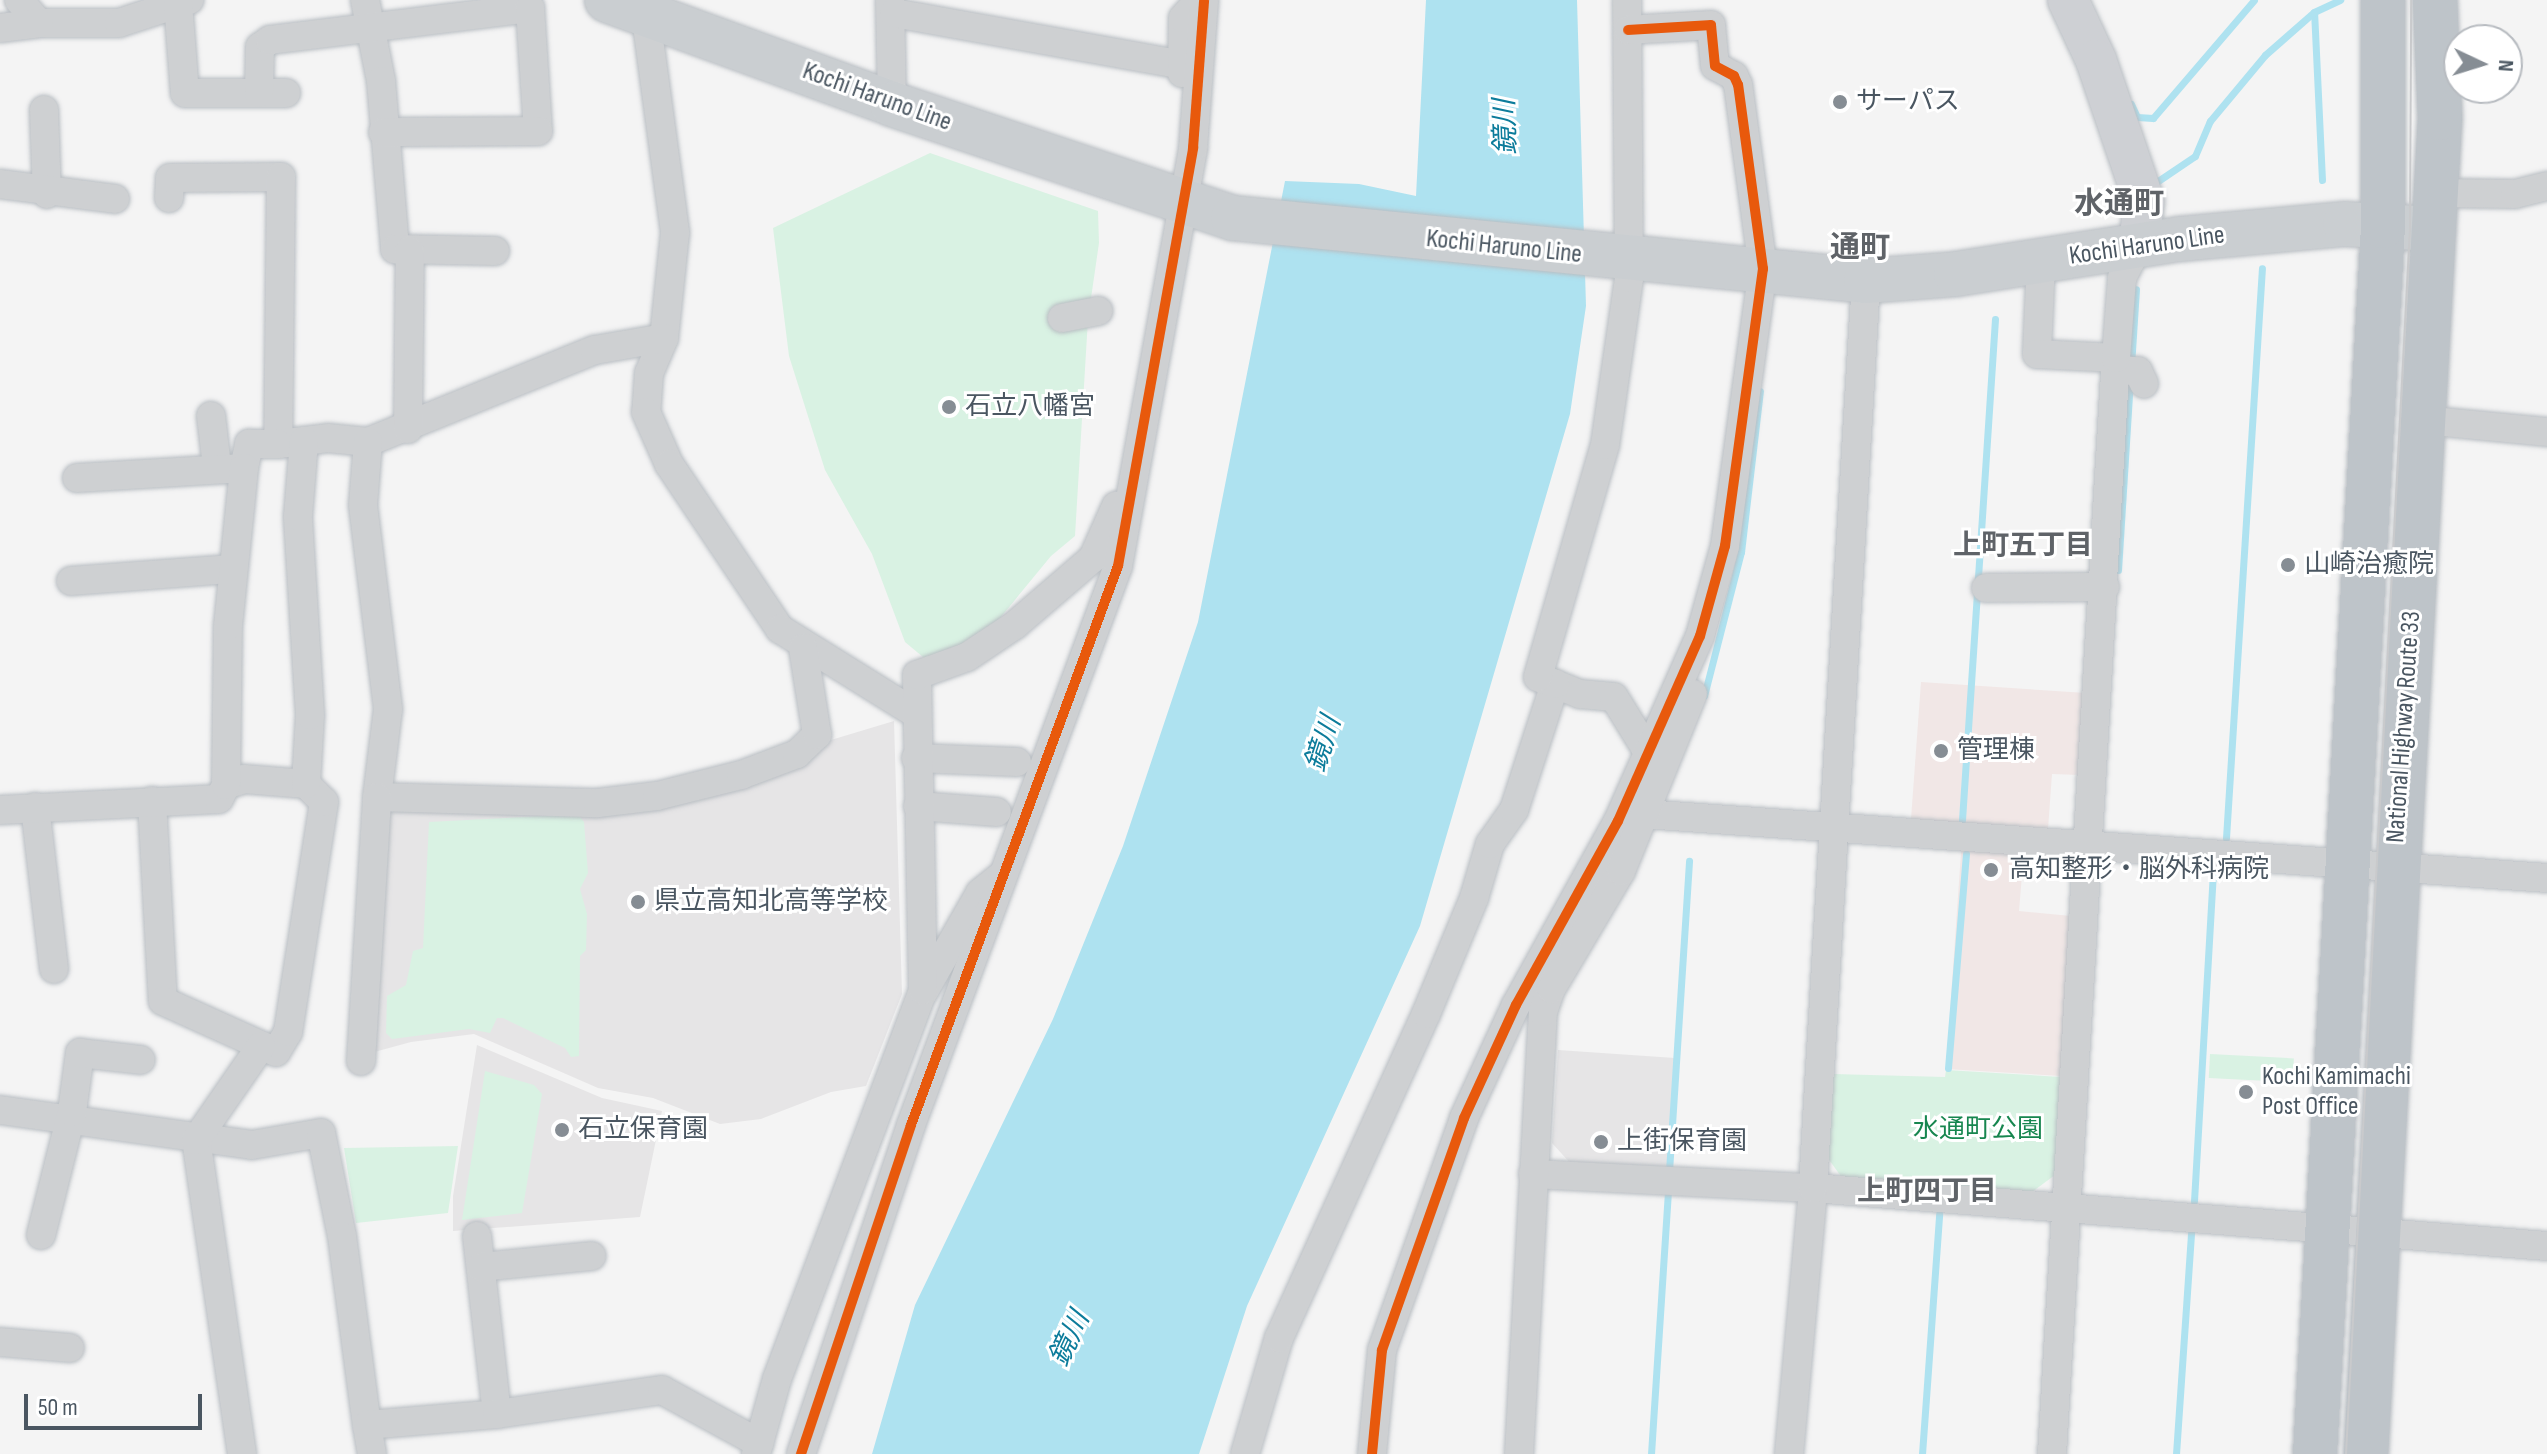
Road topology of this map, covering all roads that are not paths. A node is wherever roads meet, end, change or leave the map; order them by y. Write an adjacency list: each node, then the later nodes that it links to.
1 (19, 0): 13 (street)
2 (607, 0): 11 (main road, Kochi Haruno Line)
3 (1201, 0): 16 (street); 20 (street)
4 (1627, 0): 15 (street)
5 (2068, 0): 29 (street)
6 (2383, 0): 28 (highway, National Highway Route 33)
7 (2435, 0): 27 (highway, National Highway Route 33)
8 (183, 2): 12 (street); 13 (street)
9 (532, 4): 12 (street); 19 (street)
10 (892, 6): 16 (street); 17 (street)
11 (652, 7): 17 (main road, Kochi Haruno Line); 38 (street)
12 (368, 13): 19 (street)
13 (39, 23): 14 (street)
14 (0, 28)
15 (1628, 30): 32 (street); 34 (street)
16 (1183, 65): 20 (street)
17 (892, 104): 26 (main road, Kochi Haruno Line)
18 (44, 110): 23 (street)
19 (383, 132): 30 (street)
20 (1193, 148): 26 (street)
21 (0, 184): 23 (street)
22 (2547, 186): 27 (street)
23 (47, 194): 25 (street)
24 (169, 198): 44 (street)
25 (115, 199)
26 (1191, 205): 32 (main road, Kochi Haruno Line); 48 (street)
27 (2435, 211): 28 (main road, Kochi Haruno Line); 41 (highway, National Highway Route 33)
28 (2383, 226): 29 (main road, Kochi Haruno Line); 71 (highway, National Highway Route 33)
29 (2139, 245): 33 (main road, Kochi Haruno Line); 39 (street)
30 (410, 251): 31 (street); 42 (street)
31 (495, 251)
32 (1622, 260): 34 (main road, Kochi Haruno Line); 55 (street)
33 (2041, 261): 35 (main road, Kochi Haruno Line); 39 (street)
34 (1763, 269): 35 (main road, Kochi Haruno Line); 53 (street)
35 (1866, 281): 69 (street)
36 (1098, 311): 37 (street)
37 (1062, 318)
38 (664, 338): 42 (street); 54 (street)
39 (2129, 370): 51 (street)
40 (211, 416): 46 (street)
41 (2422, 420): 43 (street); 72 (highway, National Highway Route 33)
42 (408, 429): 45 (street)
43 (2547, 432)
44 (291, 442): 45 (street); 46 (street); 60 (street)
45 (368, 442): 62 (street)
46 (231, 467): 47 (street); 49 (street)
47 (77, 478)
48 (1135, 479): 56 (street); 73 (street)
49 (232, 569): 50 (street); 61 (street)
50 (71, 581)
51 (2105, 587): 52 (street); 70 (street)
52 (1986, 588)
53 (1700, 636): 57 (street); 68 (street)
54 (803, 648): 56 (street); 62 (street)
55 (1555, 684): 57 (street); 102 (street)
56 (915, 713): 58 (street)
57 (1646, 749): 103 (street)
58 (916, 758): 59 (street); 64 (street)
59 (1017, 762)
60 (306, 784): 61 (street); 77 (street)
61 (226, 785): 63 (street)
62 (377, 797): 79 (street)
63 (152, 801): 65 (street); 77 (street)
64 (918, 806): 67 (street); 76 (street)
65 (35, 807): 66 (street); 75 (street)
66 (0, 810)
67 (997, 812)
68 (1644, 814): 69 (street); 84 (street)
69 (1836, 826): 70 (street); 85 (street)
70 (2087, 846): 71 (street); 86 (street)
71 (2348, 863): 72 (street); 87 (highway, National Highway Route 33)
72 (2396, 867): 74 (street); 88 (highway, National Highway Route 33)
73 (1007, 870): 76 (street); 82 (street)
74 (2547, 878)
75 (54, 969)
76 (923, 990): 82 (street); 98 (street)
77 (261, 1046): 83 (street)
78 (141, 1060): 81 (street)
79 (361, 1061)
80 (0, 1110): 81 (street)
81 (69, 1121): 83 (street); 89 (street)
82 (911, 1125): 101 (street)
83 (196, 1140): 97 (street); 99 (street)
84 (1533, 1174): 85 (street); 104 (street)
85 (1813, 1188): 86 (street); 105 (street)
86 (2068, 1208): 87 (street); 106 (street)
87 (2326, 1227): 88 (street); 107 (highway, National Highway Route 33)
88 (2378, 1232): 91 (street); 108 (highway, National Highway Route 33)
89 (41, 1235)
90 (477, 1236): 93 (street)
91 (2547, 1246)
92 (591, 1256): 93 (street)
93 (474, 1272): 96 (street)
94 (0, 1342): 95 (street)
95 (70, 1348)
96 (497, 1414): 97 (street); 98 (street)
97 (367, 1425): 100 (street)
98 (757, 1448)
99 (242, 1454)
100 (372, 1454)
101 (801, 1454)
102 (1245, 1454)
103 (1372, 1454)
104 (1519, 1454)
105 (1789, 1454)
106 (2052, 1454)
107 (2315, 1454)
108 (2366, 1454)

